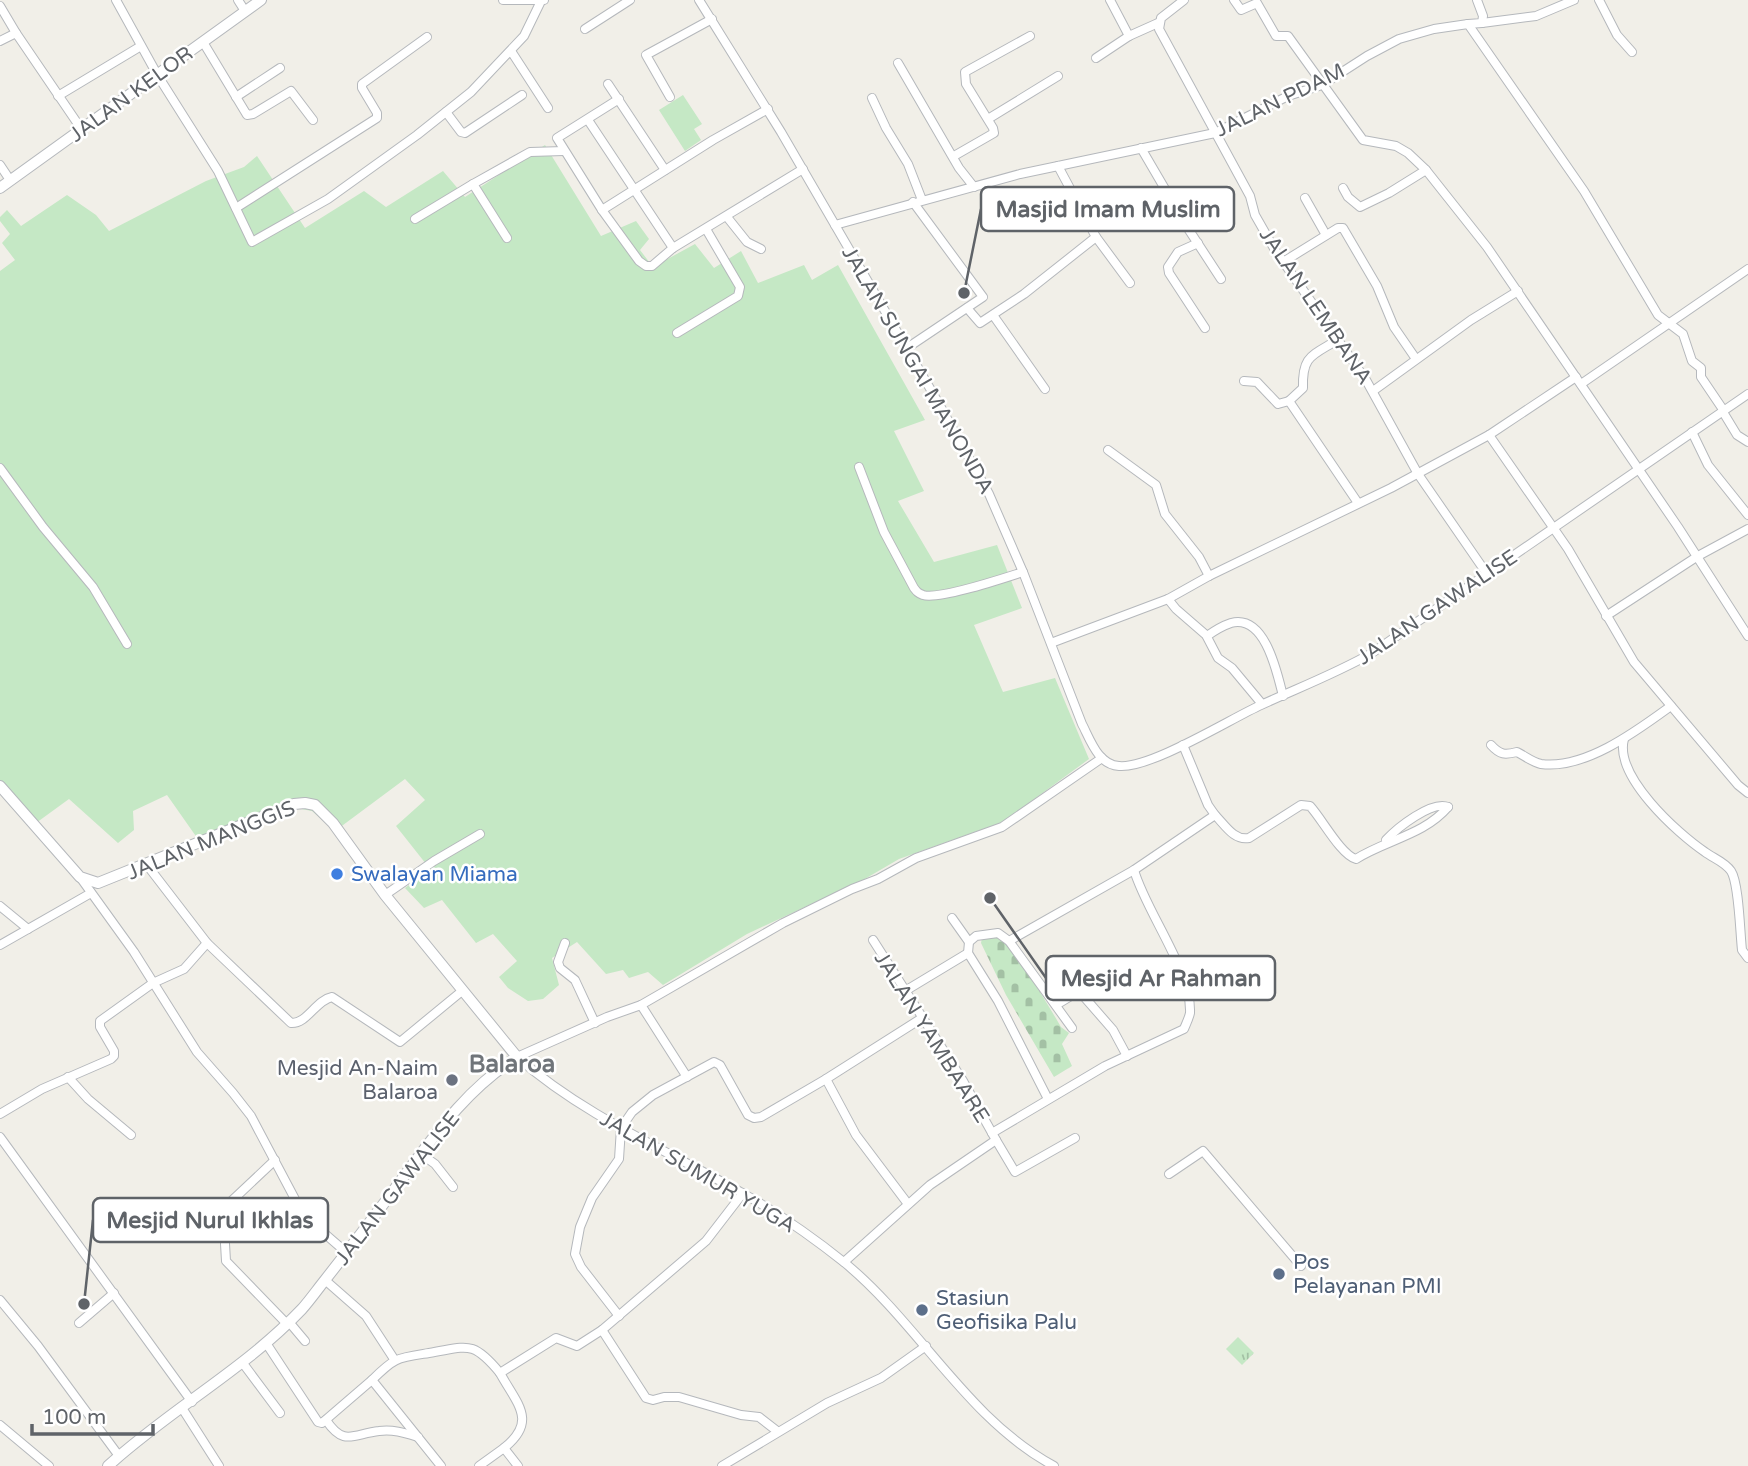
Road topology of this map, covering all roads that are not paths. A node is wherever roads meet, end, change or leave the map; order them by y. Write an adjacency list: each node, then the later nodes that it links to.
1 (7, 0): 15 (street)
2 (116, 0): 28 (street)
3 (238, 0): 16 (street)
4 (261, 0): 16 (street, JALAN KELOR)
5 (503, 0): 14 (street)
6 (630, 0): 21 (street)
7 (699, 0): 17 (street, JALAN SUNGAI MANONDA)
8 (1110, 0): 24 (street)
9 (1184, 0): 18 (street)
10 (1234, 0): 36 (street)
11 (1477, 0): 19 (street)
12 (1574, 0): 19 (street, JALAN PDAM)
13 (1599, 0): 30 (street)
14 (542, 1): 29 (street)
15 (0, 6): 22 (street)
16 (246, 11): 27 (street, JALAN KELOR)
17 (712, 19): 41 (street); 45 (street, JALAN SUNGAI MANONDA)
18 (1158, 23): 24 (street); 51 (street, JALAN LEMBANA)
19 (1482, 23): 20 (street, JALAN PDAM)
20 (1468, 24): 36 (street, JALAN PDAM); 87 (street)
21 (585, 29)
22 (16, 33): 26 (street); 39 (street)
23 (1030, 36): 47 (street)
24 (1129, 36): 31 (street)
25 (427, 37): 68 (street)
26 (0, 41)
27 (203, 42): 34 (street, JALAN KELOR); 40 (street)
28 (141, 46): 34 (street); 39 (street)
29 (511, 51): 44 (street); 46 (street)
30 (1632, 52)
31 (1096, 58)
32 (898, 63): 54 (street)
33 (280, 68): 40 (street)
34 (158, 76): 50 (street, JALAN KELOR); 68 (street)
35 (1058, 76): 47 (street)
36 (1320, 81): 51 (street, JALAN PDAM); 59 (street)
37 (608, 83): 43 (street)
38 (522, 95): 46 (street)
39 (58, 96): 50 (street)
40 (236, 97): 48 (street)
41 (670, 97)
42 (872, 98): 67 (street)
43 (619, 99): 49 (street); 58 (street)
44 (548, 108)
45 (768, 109): 57 (street, JALAN SUNGAI MANONDA); 58 (street)
46 (446, 112): 68 (street)
47 (988, 119): 54 (street)
48 (313, 120)
49 (588, 120): 53 (street); 65 (street)
50 (82, 130): 60 (street, JALAN KELOR)
51 (1215, 133): 52 (street, JALAN PDAM); 80 (street, JALAN LEMBANA)
52 (1141, 148): 56 (street, JALAN PDAM); 77 (street)
53 (564, 151): 61 (street); 69 (street)
54 (954, 156): 62 (street)
55 (0, 165): 60 (street)
56 (1058, 166): 62 (street, JALAN PDAM); 75 (street)
57 (803, 169): 70 (street); 72 (street, JALAN SUNGAI MANONDA)
58 (666, 170): 65 (street)
59 (1426, 170): 64 (street); 84 (street)
60 (10, 180): 63 (street, JALAN KELOR)
61 (473, 184): 71 (street); 76 (street)
62 (974, 187): 67 (street, JALAN PDAM)
63 (0, 188)
64 (1343, 188)
65 (633, 190): 69 (street); 78 (street)
66 (1305, 198): 74 (street)
67 (918, 201): 72 (street, JALAN PDAM); 85 (street)
68 (236, 208)
69 (602, 210): 78 (street)
70 (727, 217): 73 (street); 79 (street)
71 (415, 219)
72 (835, 225): 91 (street, JALAN SUNGAI MANONDA)
73 (706, 229): 78 (street); 89 (street)
74 (1326, 235): 80 (street); 92 (street)
75 (1096, 237): 83 (street); 86 (street)
76 (507, 238)
77 (1198, 243): 82 (street); 88 (street)
78 (673, 248)
79 (761, 249)
80 (1283, 262): 90 (street, JALAN LEMBANA)
81 (1748, 269): 87 (street)
82 (1222, 279)
83 (1130, 283)
84 (1518, 291): 92 (street); 93 (street)
85 (967, 308): 86 (street); 91 (street)
86 (993, 315): 95 (street)
87 (1668, 323): 93 (street); 99 (street)
88 (1205, 328)
89 (677, 333)
90 (1339, 339): 96 (street, JALAN LEMBANA); 98 (street)
91 (907, 348): 113 (street, JALAN SUNGAI MANONDA)
92 (1416, 359): 96 (street)
93 (1578, 380): 101 (street); 106 (street)
94 (1244, 381): 98 (street)
95 (1045, 389)
96 (1373, 391): 107 (street, JALAN LEMBANA)
97 (1748, 394): 99 (street, JALAN GAWALISE)
98 (1289, 401): 108 (street)
99 (1724, 411): 100 (street, JALAN GAWALISE); 102 (street)
100 (1692, 432): 106 (street, JALAN GAWALISE); 109 (street)
101 (1489, 435): 107 (street); 110 (street)
102 (1748, 442)
103 (1108, 450): 115 (street)
104 (859, 467): 113 (street)
105 (0, 468): 120 (street)
106 (1639, 469): 110 (street, JALAN GAWALISE); 112 (street)
107 (1418, 474): 108 (street); 114 (street, JALAN LEMBANA)
108 (1358, 503): 115 (street)
109 (1748, 515)
110 (1554, 528): 114 (street, JALAN GAWALISE); 117 (street)
111 (1748, 528): 112 (street)
112 (1698, 556): 117 (street); 119 (street)
113 (1023, 572): 121 (street, JALAN SUNGAI MANONDA)
114 (1487, 573): 122 (street, JALAN GAWALISE)
115 (1209, 576): 116 (street)
116 (1168, 598): 118 (street); 121 (street)
117 (1606, 617): 124 (street)
118 (1207, 636): 122 (street); 123 (street)
119 (1748, 636)
120 (127, 643)
121 (1051, 643): 128 (street, JALAN SUNGAI MANONDA)
122 (1283, 696): 123 (street, JALAN GAWALISE)
123 (1262, 704): 126 (street, JALAN GAWALISE)
124 (1671, 706): 125 (street); 130 (street)
125 (1625, 739): 127 (street); 149 (street)
126 (1183, 745): 128 (street, JALAN GAWALISE); 131 (street)
127 (1492, 745)
128 (1102, 758): 155 (street, JALAN GAWALISE)
129 (0, 786): 136 (street)
130 (1748, 793)
131 (1215, 814): 133 (street); 135 (street)
132 (480, 834): 138 (street)
133 (1381, 845): 133 (street)
134 (147, 865): 136 (street, JALAN MANGGIS); 138 (street, JALAN MANGGIS); 145 (street)
135 (1134, 870): 143 (street); 160 (street)
136 (80, 877): 137 (street)
137 (91, 893): 141 (street); 151 (street)
138 (385, 895): 152 (street, JALAN MANGGIS)
139 (0, 906): 141 (street)
140 (952, 918): 144 (street)
141 (28, 929): 147 (street)
142 (873, 940): 153 (street, JALAN YAMBAARE)
143 (1009, 941): 144 (street); 156 (street)
144 (970, 942): 148 (street)
145 (207, 943): 151 (street); 152 (street)
146 (565, 943): 158 (street)
147 (0, 945)
148 (968, 953): 153 (street); 165 (street)
149 (1748, 958)
150 (1071, 976): 154 (street)
151 (153, 984): 162 (street); 173 (street)
152 (462, 991): 161 (street, JALAN MANGGIS)
153 (905, 991): 157 (street, JALAN YAMBAARE)
154 (1079, 991): 156 (street); 160 (street)
155 (641, 1005): 158 (street, JALAN GAWALISE); 163 (street)
156 (1056, 1005): 159 (street)
157 (922, 1018): 164 (street); 170 (street, JALAN YAMBAARE)
158 (595, 1023): 161 (street, JALAN GAWALISE)
159 (1072, 1028)
160 (1127, 1056): 165 (street)
161 (517, 1057): 167 (street, JALAN SUMUR YUGA); 172 (street, JALAN GAWALISE)
162 (68, 1077): 166 (street); 168 (street)
163 (687, 1077): 164 (street); 167 (street)
164 (826, 1079): 177 (street)
165 (1048, 1099): 170 (street)
166 (0, 1114)
167 (621, 1128): 176 (street, JALAN SUMUR YUGA); 184 (street)
168 (131, 1135)
169 (0, 1137): 182 (street)
170 (994, 1137): 171 (street, JALAN YAMBAARE); 177 (street)
171 (1075, 1138)
172 (421, 1154): 175 (street); 178 (street, JALAN GAWALISE)
173 (275, 1160): 178 (street); 186 (street)
174 (1169, 1174): 180 (street)
175 (453, 1187)
176 (743, 1193): 179 (street, JALAN SUMUR YUGA); 184 (street)
177 (908, 1204): 179 (street)
178 (347, 1254): 181 (street, JALAN GAWALISE)
179 (844, 1262): 190 (street, JALAN SUMUR YUGA)
180 (1301, 1266)
181 (324, 1280): 186 (street, JALAN GAWALISE); 191 (street)
182 (114, 1293): 185 (street); 195 (street)
183 (0, 1300): 203 (street)
184 (619, 1316): 187 (street)
185 (79, 1323)
186 (288, 1323): 188 (street); 189 (street, JALAN GAWALISE)
187 (602, 1330): 193 (street); 200 (street)
188 (305, 1341)
189 (266, 1343): 192 (street, JALAN GAWALISE); 198 (street)
190 (926, 1346): 200 (street); 211 (street, JALAN SUMUR YUGA)
191 (394, 1359): 193 (street); 194 (street)
192 (242, 1362): 195 (street, JALAN GAWALISE); 197 (street)
193 (500, 1373): 202 (street)
194 (372, 1380): 198 (street); 201 (street)
195 (192, 1402): 196 (street, JALAN GAWALISE)
196 (181, 1408): 203 (street, JALAN GAWALISE); 207 (street)
197 (280, 1413)
198 (326, 1420): 201 (street)
199 (0, 1426): 205 (street)
200 (777, 1431): 204 (street)
201 (418, 1437): 208 (street)
202 (504, 1448): 209 (street); 210 (street)
203 (119, 1456): 206 (street, JALAN GAWALISE)
204 (726, 1465)
205 (48, 1466)
206 (108, 1466)
207 (219, 1466)
208 (441, 1466)
209 (479, 1466)
210 (518, 1466)
211 (1054, 1466)

